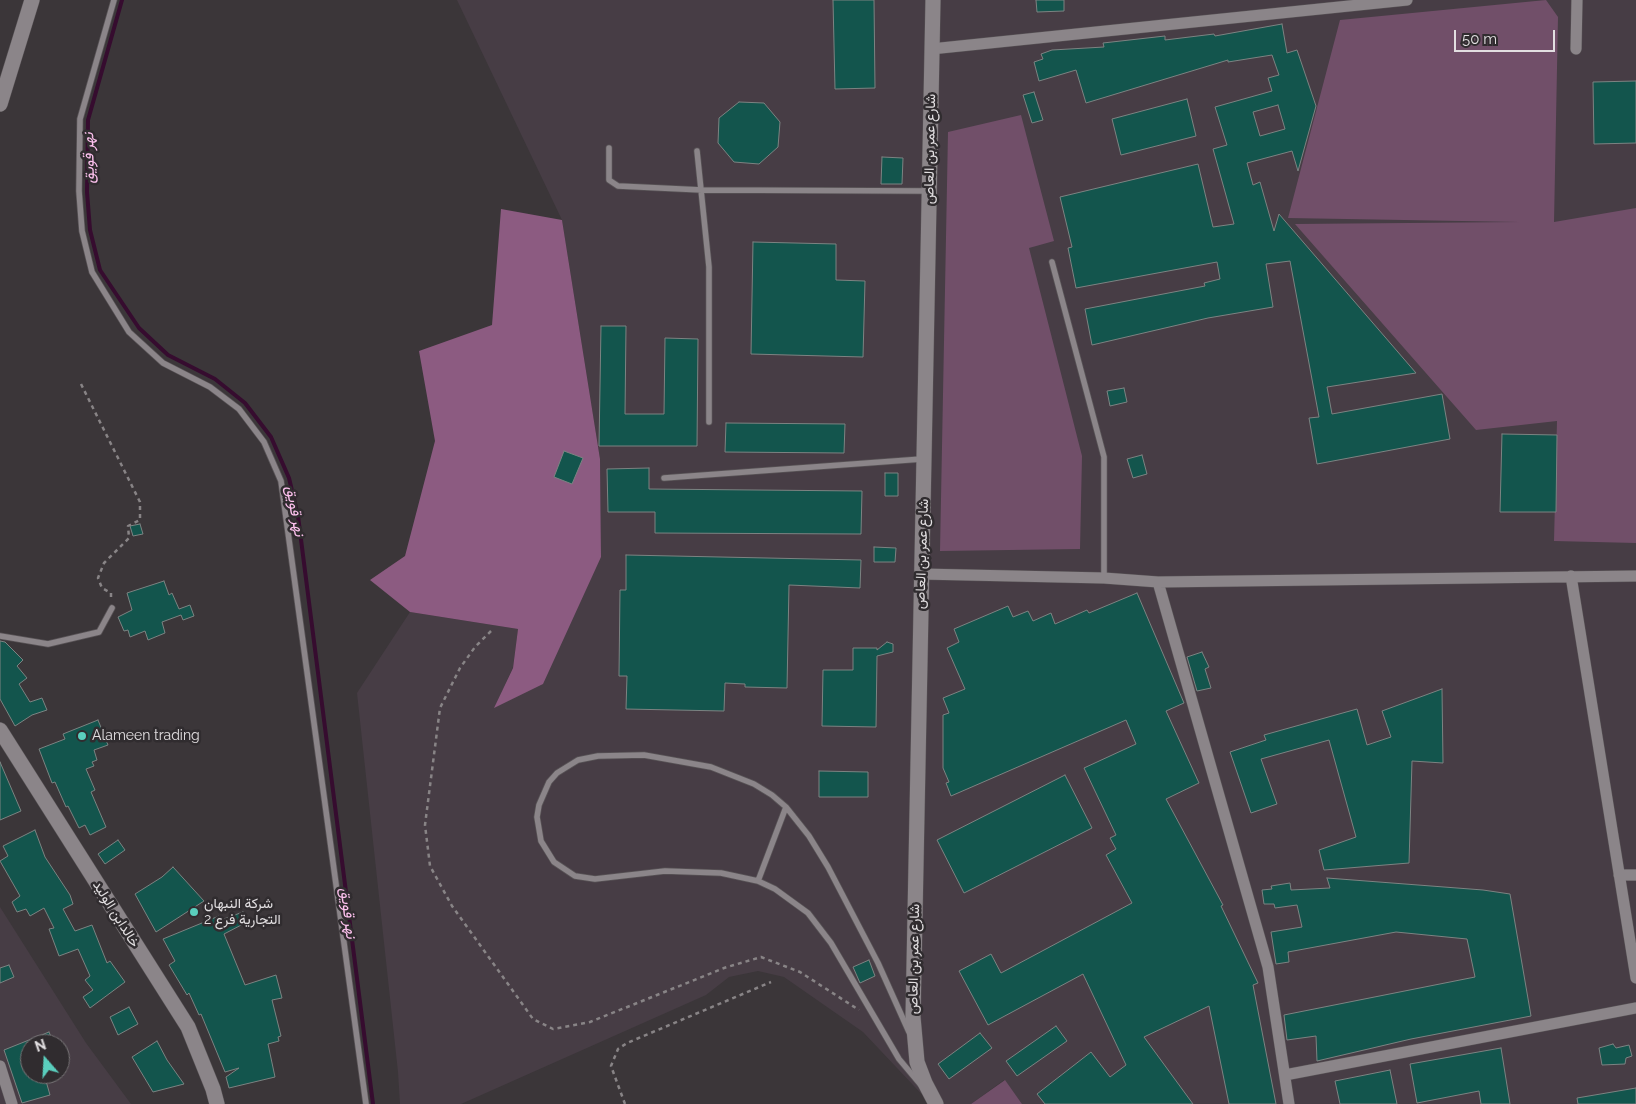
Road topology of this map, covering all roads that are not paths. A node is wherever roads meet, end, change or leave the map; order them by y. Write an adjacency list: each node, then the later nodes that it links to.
1 (32, 0): 8 (street)
2 (114, 0): 37 (lane)
3 (933, 0): 6 (street, شارع عمر بن العاص)
4 (1407, 0): 6 (street)
5 (1577, 0): 7 (street)
6 (932, 49): 12 (street, شارع عمر بن العاص)
7 (1576, 49)
8 (0, 104)
9 (609, 148): 11 (lane)
10 (697, 151): 11 (lane)
11 (702, 190): 12 (lane); 14 (lane)
12 (929, 192): 15 (street, شارع عمر بن العاص)
13 (1052, 262): 20 (lane)
14 (709, 422)
15 (925, 459): 16 (lane); 17 (street, شارع عمر بن العاص)
16 (664, 478)
17 (921, 574): 20 (street); 31 (street, شارع عمر بن العاص)
18 (1571, 576): 19 (street); 21 (street); 26 (street)
19 (1636, 576)
20 (1104, 578): 21 (street)
21 (1158, 582): 33 (street)
22 (112, 608): 23 (lane)
23 (0, 636)
24 (0, 730): 36 (street, خالدابن الوليد)
25 (786, 807): 28 (lane); 28 (lane); 31 (lane)
26 (1619, 875): 27 (street); 29 (street)
27 (1636, 875)
28 (758, 881): 34 (lane)
29 (1636, 978)
30 (1636, 1008): 33 (street)
31 (913, 1040): 34 (street, شارع عمر بن العاص)
32 (0, 1066): 35 (street)
33 (1285, 1075): 38 (street)
34 (933, 1098)
35 (12, 1104)
36 (217, 1104)
37 (366, 1104)
38 (1290, 1104)

